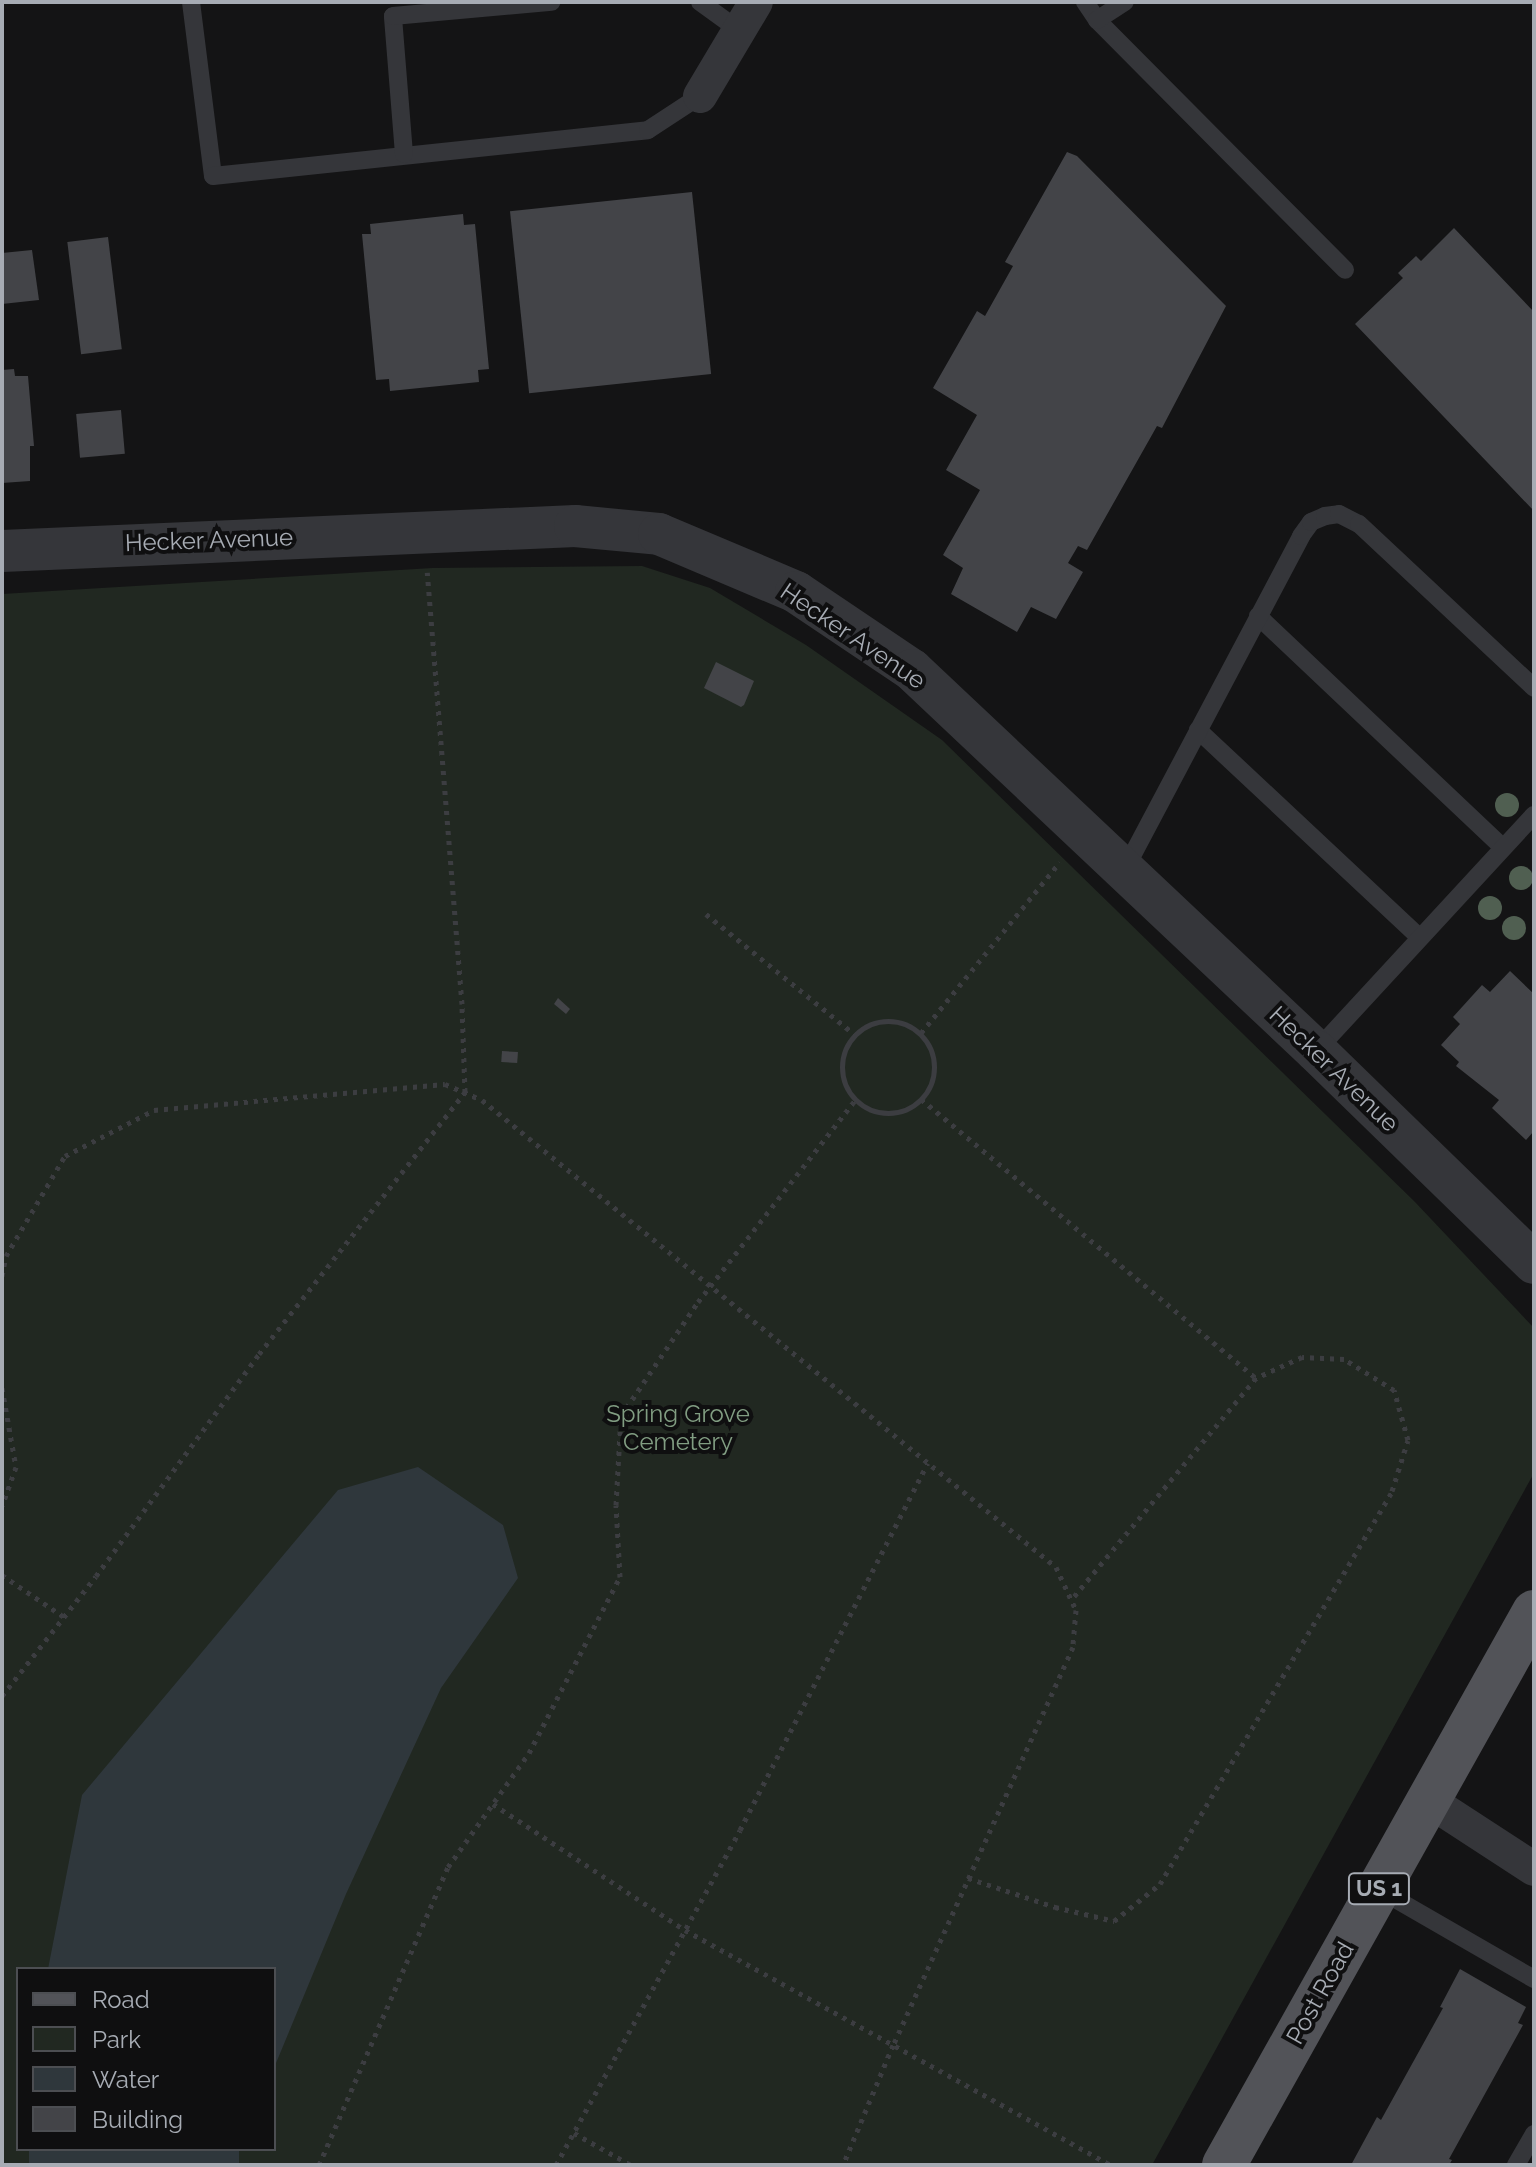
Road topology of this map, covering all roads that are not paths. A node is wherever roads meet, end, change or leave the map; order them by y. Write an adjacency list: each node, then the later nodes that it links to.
1 (191, 2): 9 (lane)
2 (551, 2): 9 (lane)
3 (700, 2): 6 (lane)
4 (1085, 2): 7 (lane)
5 (1125, 2): 7 (lane)
6 (748, 16): 8 (street)
7 (1097, 20): 10 (lane)
8 (700, 96): 9 (lane)
9 (404, 154)
10 (1345, 270)
11 (2, 551): 17 (street, Hecker Avenue)
12 (1258, 616): 13 (lane); 14 (lane); 16 (lane)
13 (1534, 688)
14 (1198, 730): 17 (lane); 18 (lane)
15 (1534, 815): 16 (lane)
16 (1503, 848): 18 (lane)
17 (1124, 871): 19 (street, Hecker Avenue)
18 (1420, 938): 19 (lane)
19 (1316, 1051): 20 (street, Hecker Avenue)
20 (1534, 1263)
21 (1534, 1612): 22 (main road, Post Road / US 1)
22 (1428, 1800): 23 (street); 24 (main road, Post Road / US 1)
23 (1534, 1869)
24 (1378, 1889): 25 (lane); 27 (main road, Post Road / US 1)
25 (1534, 1979)
26 (1534, 2134): 28 (lane)
27 (1224, 2165)
28 (1516, 2165)

